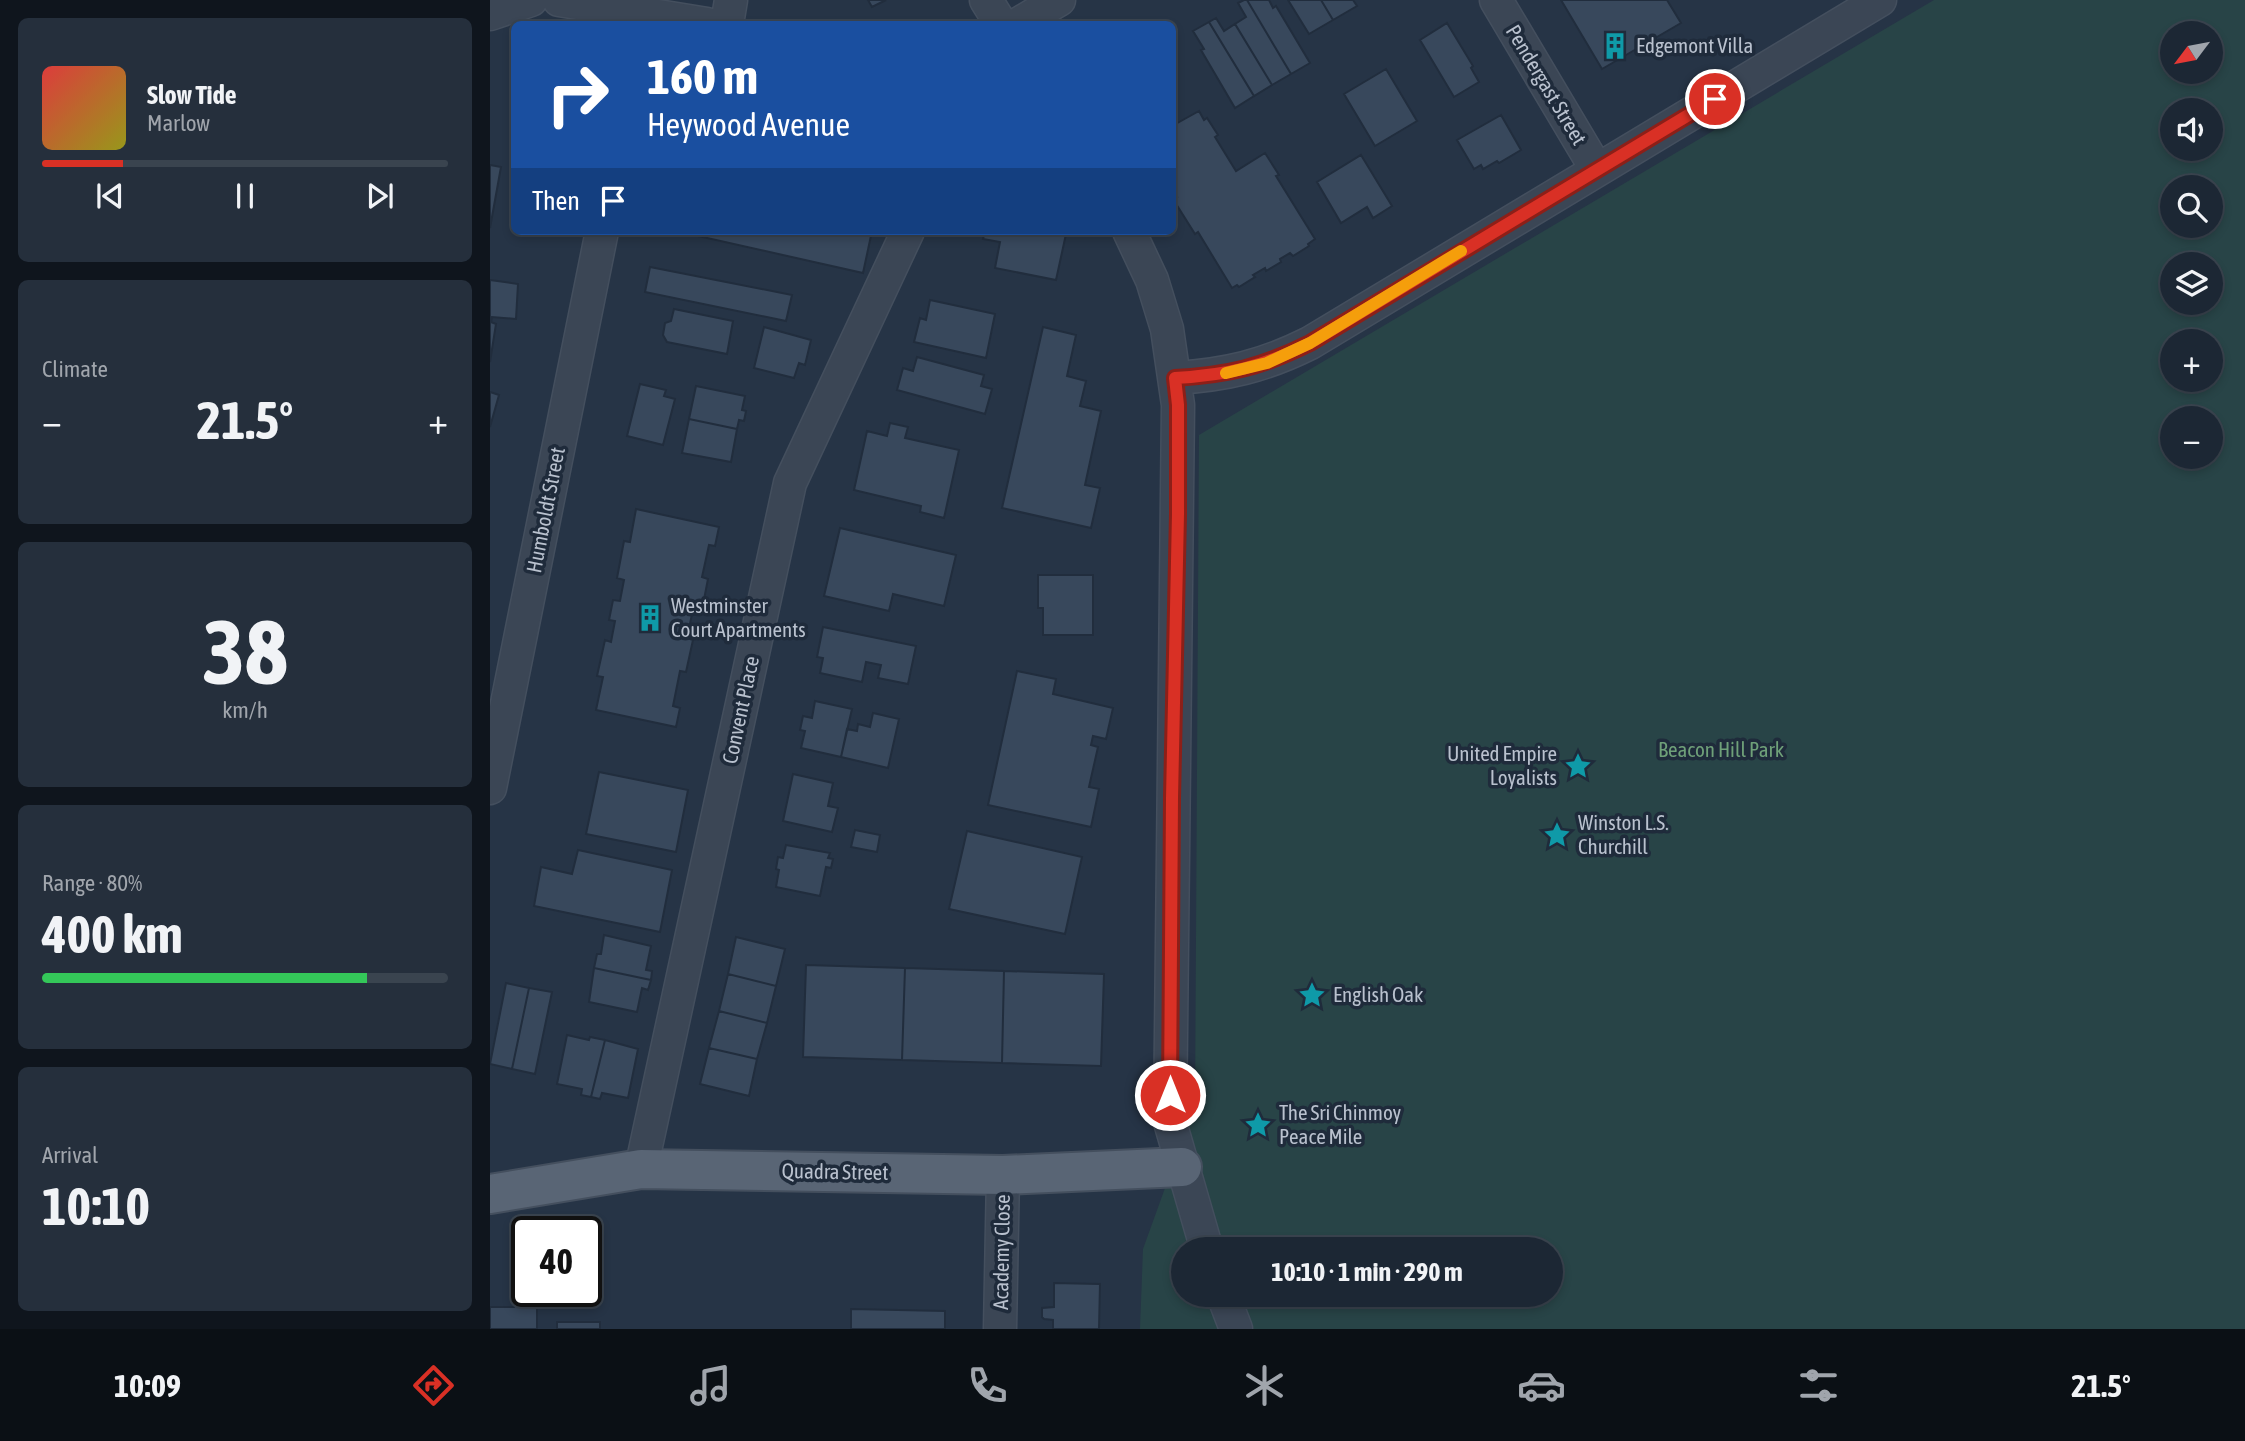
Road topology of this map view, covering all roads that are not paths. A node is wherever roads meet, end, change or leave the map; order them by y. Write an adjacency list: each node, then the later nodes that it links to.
1 (530, 0): 8 (street)
2 (559, 0): 9 (street)
3 (731, 0): 10 (street)
4 (986, 0): 11 (street)
5 (1059, 0): 12 (street)
6 (1496, 0): 13 (street, Pendergast Street)
7 (1880, 0): 13 (street)
8 (490, 14)
9 (645, 20)
10 (728, 21)
11 (999, 21)
12 (1023, 21)
13 (1597, 170): 17 (street)
14 (601, 235): 18 (street, Humboldt Street)
15 (906, 235): 20 (street, Convent Place)
16 (1131, 235): 17 (street)
17 (1175, 378): 19 (street)
18 (490, 788)
19 (1182, 1167): 21 (main road, Quadra Street); 23 (street)
20 (641, 1169): 21 (main road, Quadra Street); 22 (main road, Quadra Street)
21 (1003, 1175): 25 (street, Academy Close)
22 (490, 1194)
23 (1203, 1237)
24 (1228, 1307): 26 (street)
25 (1000, 1329)
26 (1236, 1329)

